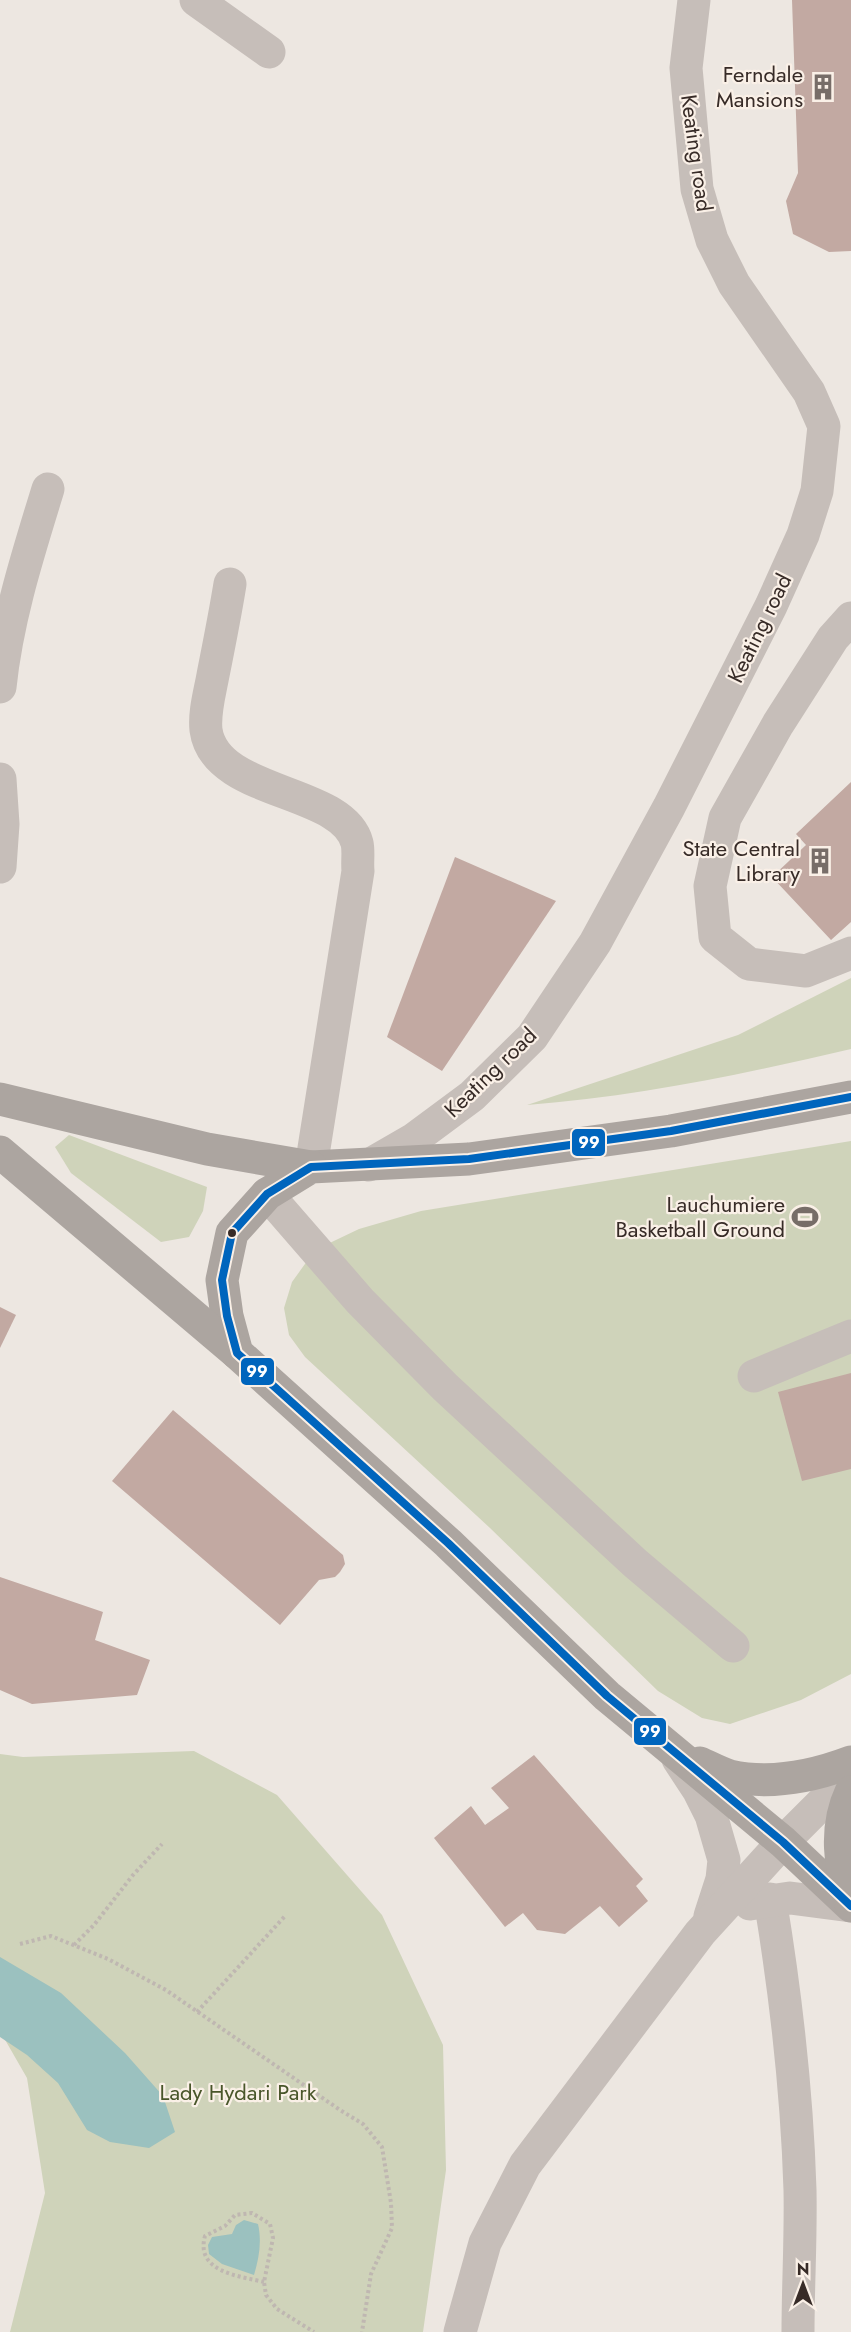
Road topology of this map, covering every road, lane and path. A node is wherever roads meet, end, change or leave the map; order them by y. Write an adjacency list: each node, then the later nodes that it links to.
1 (196, 0): 3 (street)
2 (694, 0): 5 (street, Keating road)
3 (269, 52)
4 (851, 431): 5 (street)
5 (822, 450): 16 (street, Keating road)
6 (48, 489): 9 (street)
7 (231, 584): 17 (street)
8 (851, 618): 12 (street)
9 (0, 687)
10 (0, 779): 11 (street)
11 (0, 867)
12 (851, 953)
13 (851, 1097): 16 (highway)
14 (0, 1099): 17 (highway)
15 (0, 1152): 20 (highway)
16 (369, 1165): 17 (highway)
17 (311, 1167): 18 (highway)
18 (267, 1194): 20 (highway); 22 (street)
19 (851, 1336): 21 (street)
20 (237, 1353): 23 (highway)
21 (754, 1376)
22 (734, 1646)
23 (671, 1750): 24 (highway); 27 (highway); 32 (street)
24 (851, 1762)
25 (851, 1774): 27 (street)
26 (851, 1792): 30 (highway)
27 (783, 1842): 30 (highway); 32 (street)
28 (162, 1844): 34 (path)
29 (770, 1899): 30 (street); 32 (street); 40 (street)
30 (851, 1905)
31 (286, 1915): 35 (path)
32 (700, 1933): 39 (street)
33 (20, 1944): 34 (path)
34 (74, 1946): 35 (path)
35 (197, 2012): 38 (path)
36 (264, 2282): 36 (path); 37 (path)
37 (314, 2332)
38 (362, 2332)
39 (460, 2332)
40 (798, 2332)

